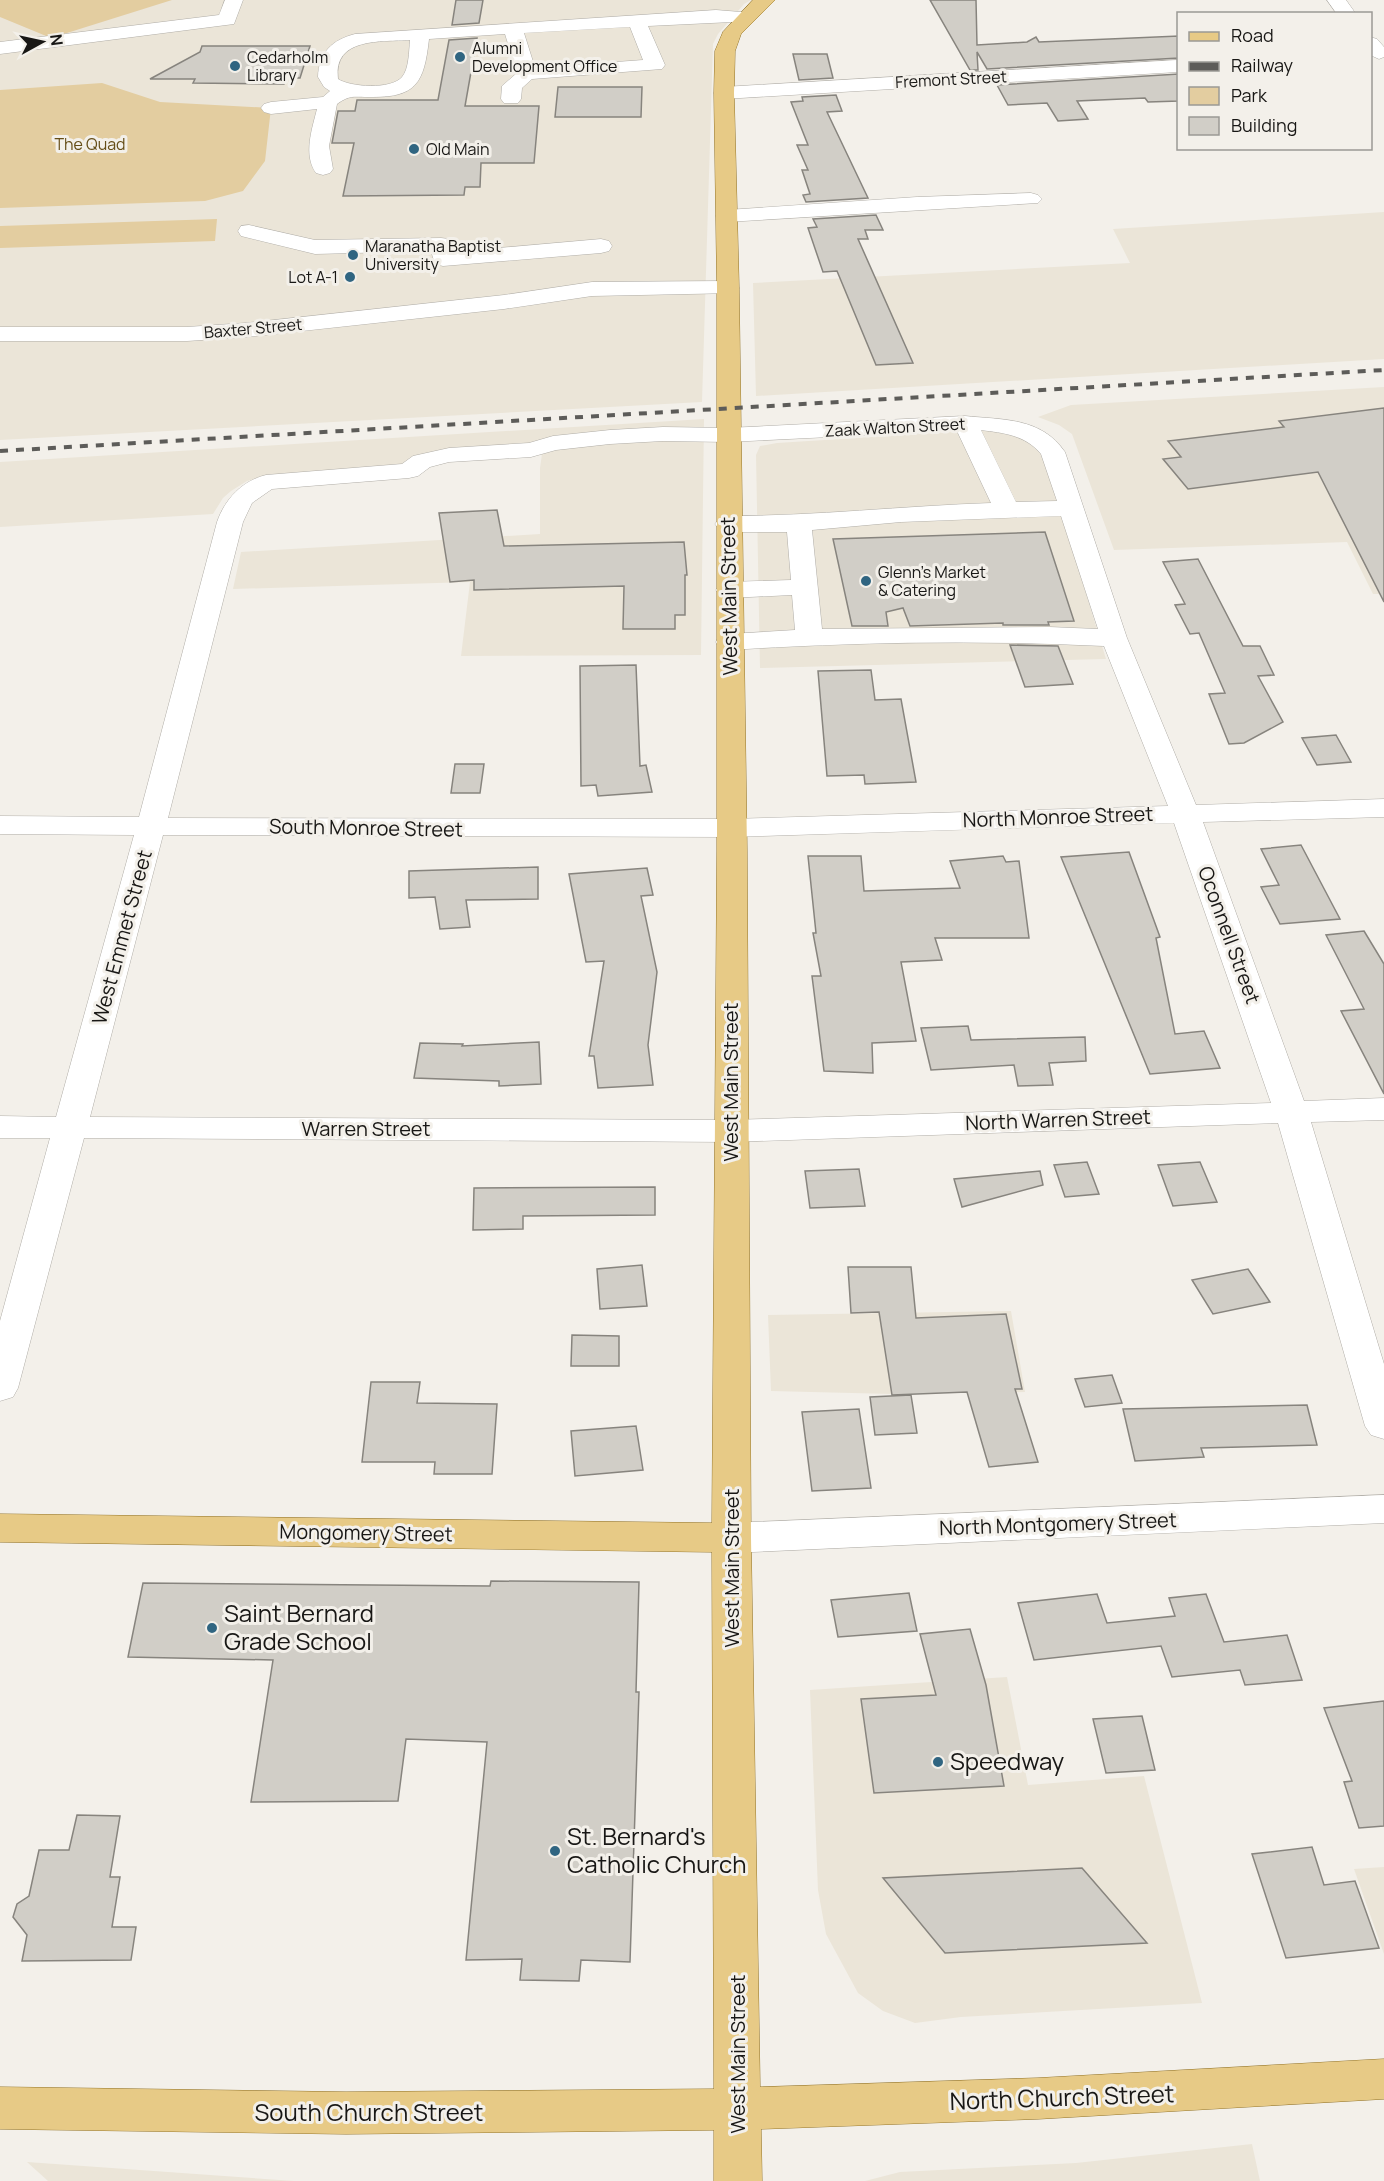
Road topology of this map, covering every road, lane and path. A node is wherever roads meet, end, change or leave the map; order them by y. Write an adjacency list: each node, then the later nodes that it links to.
1 (234, 0): 11 (street)
2 (663, 0): 7 (street)
3 (766, 0): 6 (main road, West Main Street)
4 (1336, 0): 5 (street)
5 (1345, 12)
6 (746, 17): 7 (street); 14 (main road, West Main Street)
7 (671, 19): 8 (street)
8 (637, 21): 9 (street); 13 (street)
9 (513, 29): 10 (street); 13 (street)
10 (420, 34): 15 (street); 15 (street)
11 (0, 48)
12 (1177, 66): 14 (street, Fremont Street)
13 (528, 74): 16 (street)
14 (724, 93): 20 (main road, West Main Street)
15 (336, 96): 17 (street); 18 (street)
16 (511, 99)
17 (272, 108)
18 (323, 169)
19 (1031, 199): 20 (street)
20 (727, 216): 25 (main road, West Main Street)
21 (249, 231): 24 (street)
22 (601, 246): 23 (street)
23 (506, 255): 24 (street); 26 (street)
24 (444, 284): 26 (street, Baxter Street); 27 (street, Baxter Street)
25 (728, 296): 26 (street, Baxter Street); 29 (main road, West Main Street)
26 (504, 302)
27 (0, 334)
28 (965, 423): 29 (street, Zaak Walton Street); 30 (street, Zaak Walton Street); 33 (street)
29 (728, 435): 31 (street, Zaak Walton Street); 34 (main road, West Main Street)
30 (1053, 452): 32 (street, Oconnell Street)
31 (249, 491): 44 (street, West Emmet Street)
32 (1072, 508): 33 (street); 39 (street, Oconnell Street)
33 (1007, 510): 35 (street)
34 (728, 524): 35 (street); 37 (main road, West Main Street)
35 (799, 524): 36 (street)
36 (804, 587): 37 (street); 38 (street)
37 (729, 590): 40 (main road, West Main Street)
38 (809, 637): 39 (street); 40 (street)
39 (1114, 638): 42 (street, Oconnell Street)
40 (729, 642): 45 (main road, West Main Street)
41 (1384, 808): 42 (street, North Monroe Street)
42 (1185, 813): 45 (street, North Monroe Street); 47 (street, Oconnell Street)
43 (0, 825): 44 (street, South Monroe Street)
44 (151, 826): 45 (street, South Monroe Street); 49 (street, West Emmet Street)
45 (731, 828): 50 (main road, West Main Street)
46 (1384, 1109): 47 (street, North Warren Street)
47 (1291, 1111): 50 (street, North Warren Street); 52 (street, Oconnell Street)
48 (0, 1128): 49 (street, Warren Street)
49 (71, 1128): 50 (street, Warren Street); 51 (street, West Emmet Street)
50 (732, 1131): 55 (main road, West Main Street)
51 (0, 1388)
52 (1384, 1426)
53 (1384, 1509): 55 (street, North Montgomery Street)
54 (0, 1528): 55 (main road, Mongomery Street)
55 (731, 1538): 58 (main road, West Main Street)
56 (1384, 2079): 58 (main road, North Church Street)
57 (0, 2108): 58 (main road, South Church Street)
58 (739, 2110): 59 (main road, West Main Street)
59 (738, 2181)

